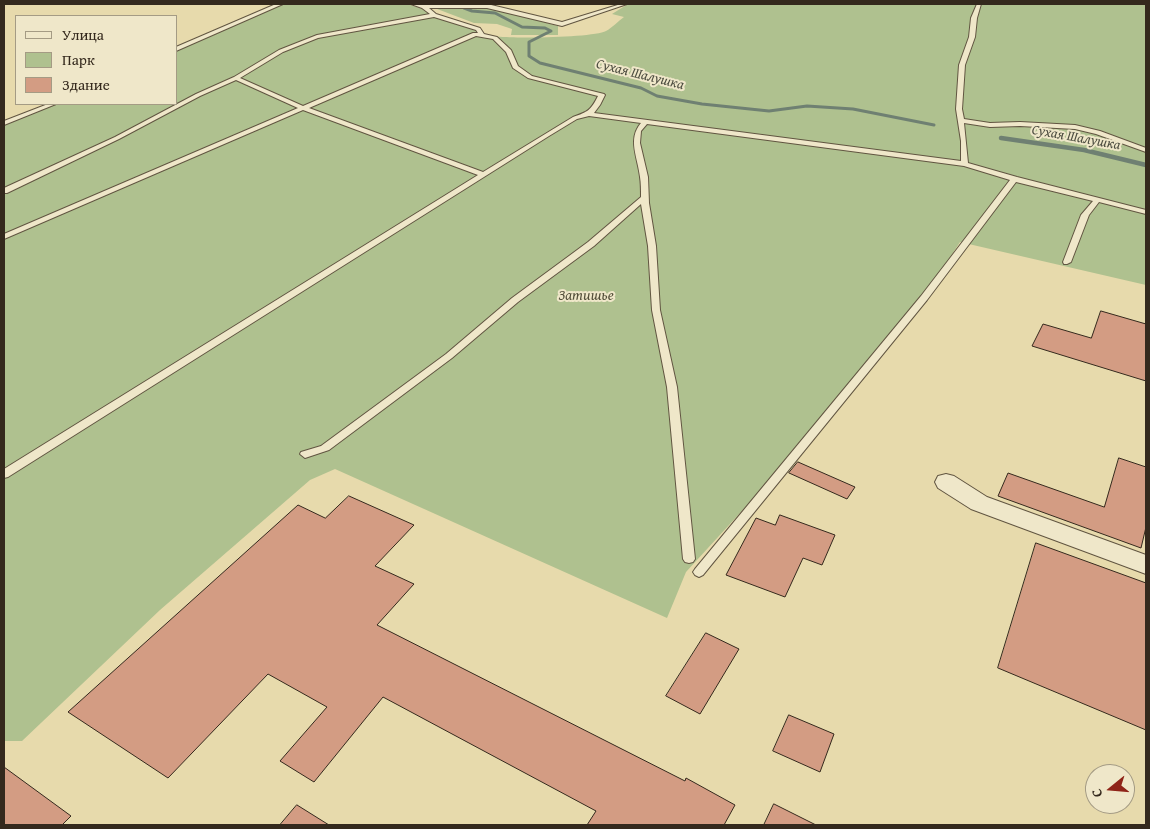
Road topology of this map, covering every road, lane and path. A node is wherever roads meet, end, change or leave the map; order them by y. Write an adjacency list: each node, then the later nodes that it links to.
1 (280, 4): 8 (lane)
2 (413, 4): 5 (lane)
3 (625, 4): 5 (lane)
4 (979, 4): 13 (lane)
5 (424, 7): 6 (lane)
6 (434, 15): 7 (lane); 9 (lane)
7 (482, 35): 11 (lane); 12 (lane)
8 (178, 49)
9 (236, 78): 11 (lane); 20 (lane)
10 (50, 105): 15 (lane)
11 (303, 109): 18 (lane); 24 (lane)
12 (588, 114): 14 (lane); 18 (lane)
13 (960, 121): 16 (lane); 17 (lane)
14 (646, 122): 17 (lane); 21 (lane)
15 (4, 123)
16 (1146, 150)
17 (965, 164): 19 (lane)
18 (484, 175): 27 (lane)
19 (1014, 179): 22 (lane); 31 (lane)
20 (4, 191)
21 (644, 198): 26 (lane); 29 (lane)
22 (1098, 199): 23 (lane); 25 (lane)
23 (1146, 212)
24 (4, 237)
25 (1067, 262)
26 (305, 454)
27 (4, 474)
28 (946, 482): 30 (street)
29 (689, 559)
30 (1146, 564)
31 (699, 572)

